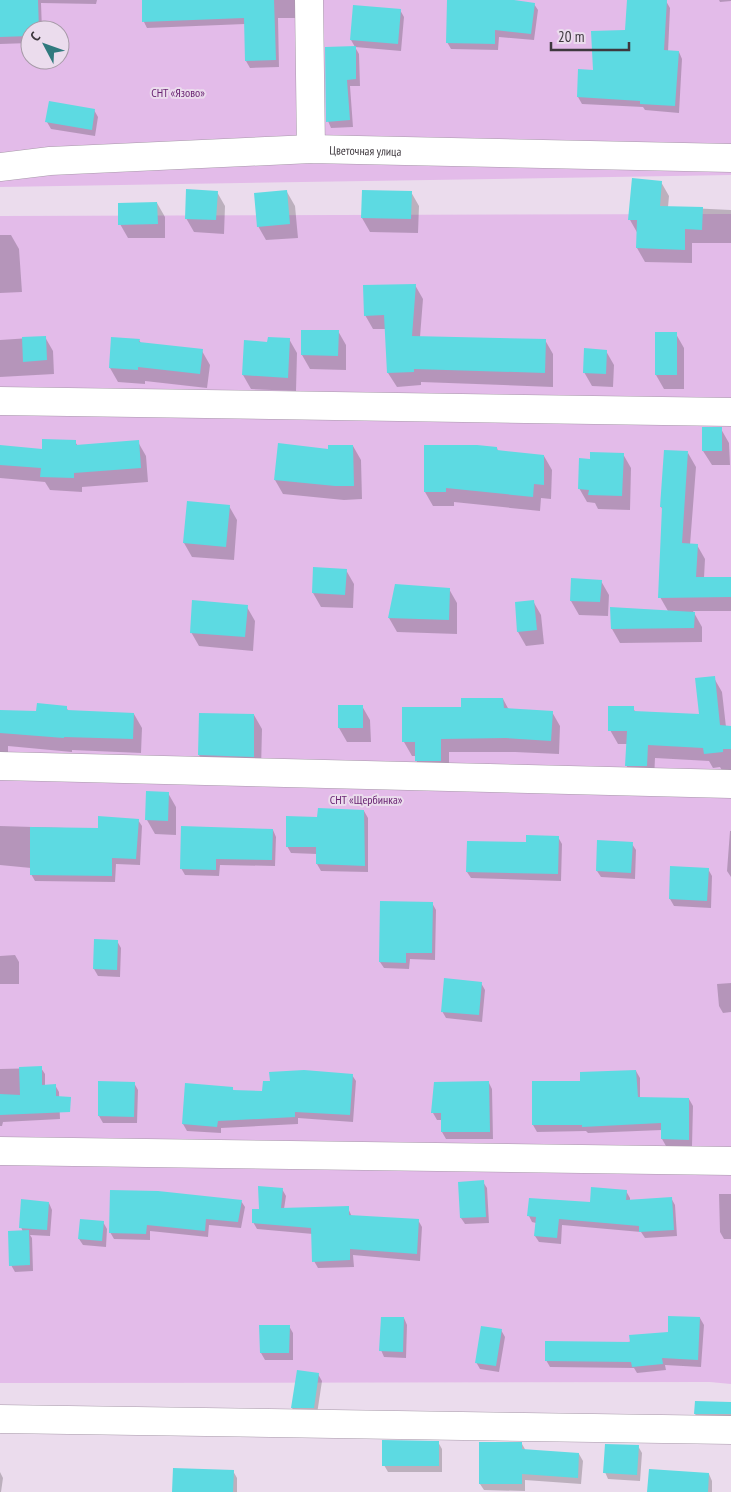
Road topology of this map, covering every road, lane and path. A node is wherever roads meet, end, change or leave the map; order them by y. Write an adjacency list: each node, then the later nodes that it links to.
1 (309, 0): 2 (street)
2 (312, 150): 3 (street, Цветочная улица); 4 (street, Цветочная улица)
3 (731, 158)
4 (0, 167)
5 (0, 401): 6 (street)
6 (731, 412)
7 (0, 766): 8 (street)
8 (731, 784)
9 (0, 1151): 10 (street)
10 (731, 1161)
11 (0, 1419): 12 (street)
12 (731, 1430)

